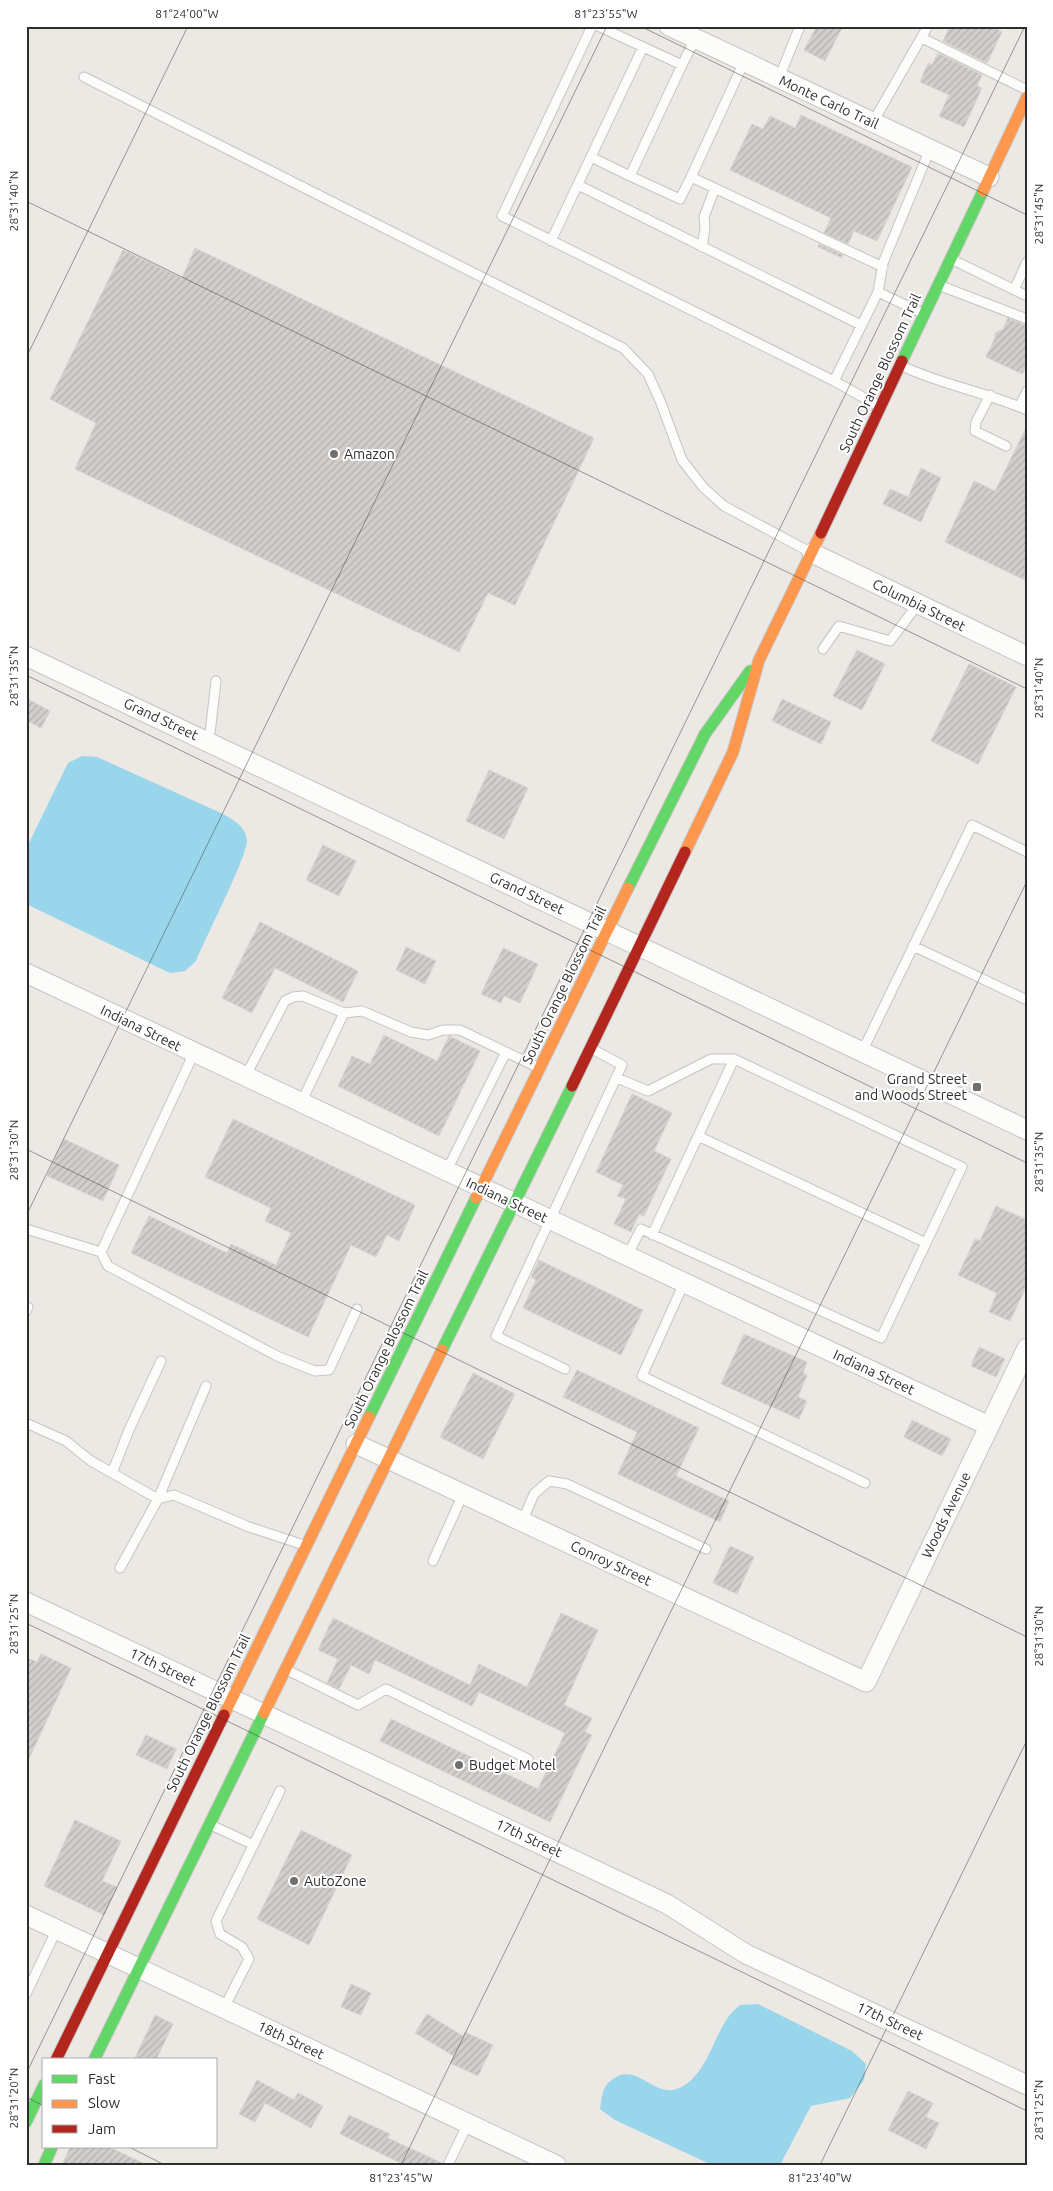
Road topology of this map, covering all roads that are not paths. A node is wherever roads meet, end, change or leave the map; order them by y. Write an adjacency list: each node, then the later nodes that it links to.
1 (592, 26): 23 (lane)
2 (598, 26): 8 (lane)
3 (669, 26): 7 (street, Monte Carlo Trail)
4 (800, 26): 12 (lane)
5 (928, 26): 6 (lane)
6 (922, 38): 13 (lane); 15 (lane)
7 (695, 39): 9 (street, Monte Carlo Trail); 10 (lane)
8 (643, 47): 10 (lane); 17 (lane)
9 (744, 62): 12 (street, Monte Carlo Trail); 19 (lane)
10 (682, 65): 18 (lane)
11 (84, 77): 42 (lane)
12 (779, 78): 15 (street, Monte Carlo Trail)
13 (1027, 90)
14 (1027, 98): 20 (main road, South Orange Blossom Trail)
15 (873, 122): 16 (street, Monte Carlo Trail)
16 (930, 150): 20 (street, Monte Carlo Trail); 27 (lane)
17 (591, 158): 18 (lane); 21 (lane)
18 (630, 176): 19 (lane)
19 (691, 177): 22 (lane)
20 (989, 177): 25 (main road, South Orange Blossom Trail)
21 (578, 185): 23 (lane); 24 (lane)
22 (715, 188): 24 (lane); 27 (lane)
23 (552, 241): 36 (lane)
24 (702, 247): 34 (lane)
25 (950, 259): 28 (main road, South Orange Blossom Trail); 29 (lane)
26 (1027, 262): 29 (lane)
27 (883, 267): 30 (lane)
28 (938, 285): 32 (main road, South Orange Blossom Trail); 33 (lane)
29 (1014, 290): 31 (lane)
30 (878, 292): 32 (lane); 34 (lane)
31 (1027, 296)
32 (924, 314): 35 (main road, South Orange Blossom Trail)
33 (1027, 319)
34 (861, 325): 36 (lane)
35 (900, 365): 38 (lane); 39 (main road, South Orange Blossom Trail)
36 (834, 381): 39 (lane)
37 (1027, 391): 40 (lane)
38 (990, 395): 40 (lane); 41 (lane)
39 (880, 407): 42 (main road, South Orange Blossom Trail)
40 (1023, 409)
41 (1006, 446)
42 (812, 553): 43 (street, Columbia Street); 47 (main road, South Orange Blossom Trail)
43 (918, 604): 44 (lane); 46 (street, Columbia Street)
44 (823, 649)
45 (26, 656): 49 (street, Grand Street)
46 (1027, 656)
47 (759, 660): 51 (main road, South Orange Blossom Trail); 52 (main road, South Orange Blossom Trail)
48 (216, 682): 49 (lane)
49 (209, 742): 51 (street, Grand Street)
50 (1027, 852): 53 (lane)
51 (606, 930): 52 (street, Grand Street); 62 (main road, South Orange Blossom Trail)
52 (638, 946): 57 (main road, South Orange Blossom Trail); 59 (street, Grand Street)
53 (913, 946): 55 (lane); 59 (lane)
54 (26, 973): 60 (street, Indiana Street)
55 (1027, 1000)
56 (344, 1013): 58 (lane); 63 (lane); 65 (lane)
57 (590, 1048): 64 (lane); 70 (main road, South Orange Blossom Trail)
58 (506, 1052): 62 (lane); 68 (lane)
59 (862, 1052): 66 (street, Grand Street)
60 (194, 1053): 63 (street, Indiana Street); 75 (lane)
61 (734, 1059): 64 (lane); 67 (lane); 74 (lane)
62 (540, 1069): 69 (main road, South Orange Blossom Trail)
63 (244, 1077): 65 (street, Indiana Street)
64 (616, 1078): 71 (lane)
65 (301, 1103): 68 (street, Indiana Street)
66 (1027, 1130)
67 (698, 1136): 73 (lane); 74 (lane)
68 (446, 1172): 69 (street, Indiana Street)
69 (482, 1188): 70 (street, Indiana Street); 85 (main road, South Orange Blossom Trail)
70 (515, 1204): 71 (street, Indiana Street); 86 (main road, South Orange Blossom Trail)
71 (550, 1220): 76 (street, Indiana Street); 81 (lane)
72 (26, 1229): 75 (lane)
73 (652, 1234): 74 (lane); 76 (lane)
74 (926, 1243)
75 (101, 1252): 78 (lane)
76 (627, 1256): 77 (street, Indiana Street)
77 (684, 1283): 84 (street, Indiana Street); 88 (lane)
78 (357, 1309)
79 (1027, 1348): 84 (street, Woods Avenue)
80 (161, 1361): 87 (lane)
81 (565, 1369)
82 (206, 1386): 90 (lane)
83 (26, 1423): 87 (lane)
84 (989, 1426): 98 (street, Woods Avenue)
85 (356, 1444): 86 (street, Conroy Street); 92 (main road, South Orange Blossom Trail)
86 (388, 1459): 89 (street, Conroy Street); 97 (main road, South Orange Blossom Trail)
87 (112, 1473): 90 (lane)
88 (865, 1483)
89 (463, 1494): 91 (street, Conroy Street); 94 (lane)
90 (158, 1499): 92 (lane); 95 (lane)
91 (522, 1522): 93 (lane); 98 (street, Conroy Street)
92 (306, 1546): 99 (main road, South Orange Blossom Trail)
93 (706, 1549)
94 (433, 1561)
95 (120, 1568)
96 (26, 1602): 99 (street, 17th Street)
97 (285, 1668): 100 (main road, South Orange Blossom Trail); 101 (lane)
98 (866, 1682)
99 (232, 1699): 100 (street, 17th Street); 107 (main road, South Orange Blossom Trail)
100 (262, 1714): 103 (main road, South Orange Blossom Trail); 113 (street, 17th Street)
101 (528, 1759)
102 (280, 1791): 104 (lane)
103 (209, 1824): 104 (lane); 108 (main road, South Orange Blossom Trail)
104 (254, 1845): 110 (lane)
105 (26, 1915): 106 (street, 18th Street)
106 (57, 1929): 107 (street, 18th Street); 109 (lane)
107 (107, 1952): 108 (street, 18th Street); 111 (main road, South Orange Blossom Trail)
108 (138, 1968): 110 (street, 18th Street); 112 (main road, South Orange Blossom Trail)
109 (26, 1994)
110 (224, 2008): 116 (street, 18th Street)
111 (57, 2058)
112 (95, 2058)
113 (1027, 2085)
114 (42, 2090): 115 (main road)
115 (26, 2122)
116 (468, 2123): 119 (lane); 120 (street, 18th Street)
117 (52, 2148): 118 (main road)
118 (44, 2165)
119 (448, 2165)
120 (556, 2165)

